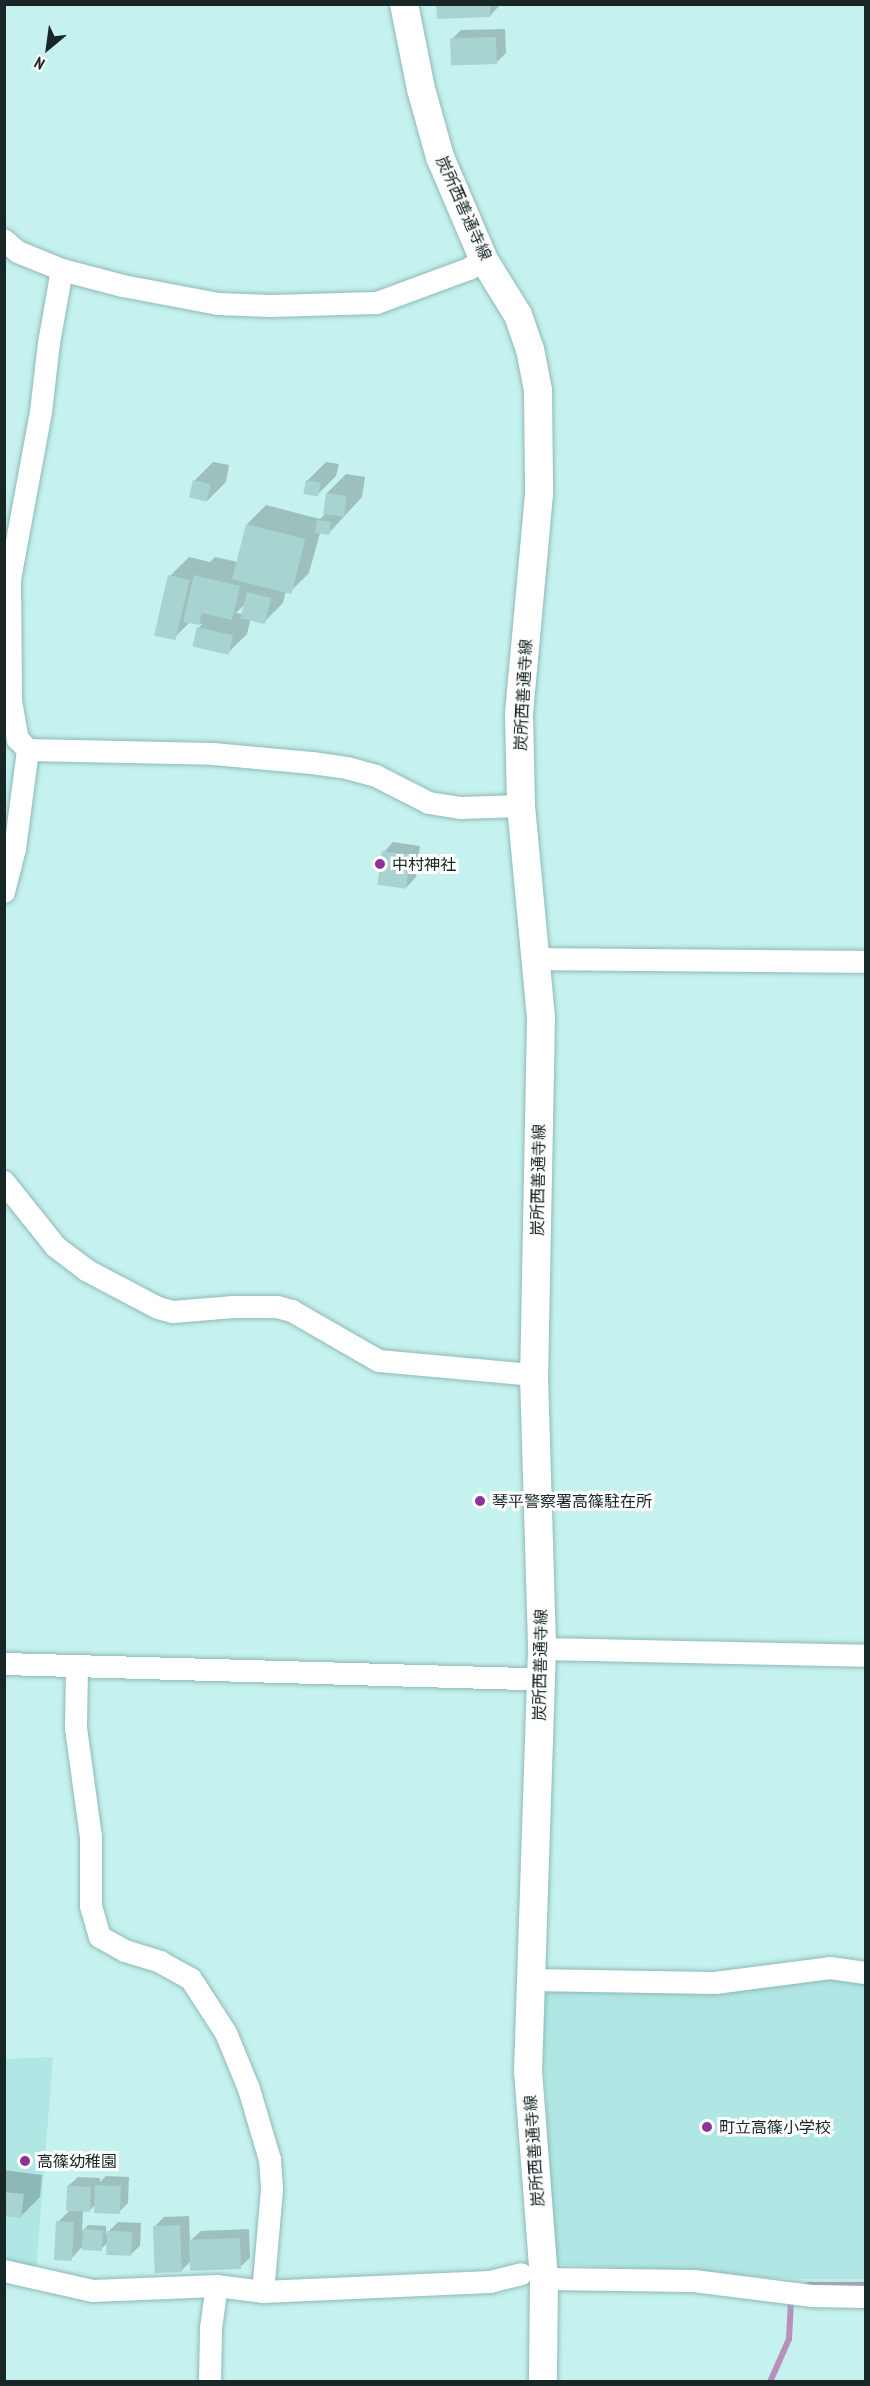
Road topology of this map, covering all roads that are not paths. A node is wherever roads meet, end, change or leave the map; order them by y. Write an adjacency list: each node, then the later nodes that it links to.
1 (404, 4): 3 (main road, 炭所西善通寺線)
2 (4, 240): 4 (street)
3 (484, 260): 4 (street); 6 (main road, 炭所西善通寺線)
4 (62, 270): 5 (street)
5 (28, 750): 6 (street); 7 (street)
6 (521, 806): 8 (main road, 炭所西善通寺線)
7 (4, 892)
8 (535, 959): 9 (street); 11 (main road, 炭所西善通寺線)
9 (866, 962)
10 (4, 1182): 11 (street)
11 (534, 1375): 12 (main road, 炭所西善通寺線)
12 (542, 1650): 13 (street); 18 (main road, 炭所西善通寺線)
13 (866, 1656)
14 (4, 1664): 15 (street)
15 (77, 1668): 16 (street); 22 (street)
16 (525, 1679)
17 (866, 1973): 18 (street)
18 (530, 1980): 20 (main road, 炭所西善通寺線)
19 (4, 2271): 21 (street)
20 (532, 2276): 22 (street); 23 (street); 25 (main road, 炭所西善通寺線)
21 (217, 2286): 22 (street); 24 (street)
22 (263, 2292)
23 (866, 2297)
24 (210, 2382)
25 (543, 2382)

